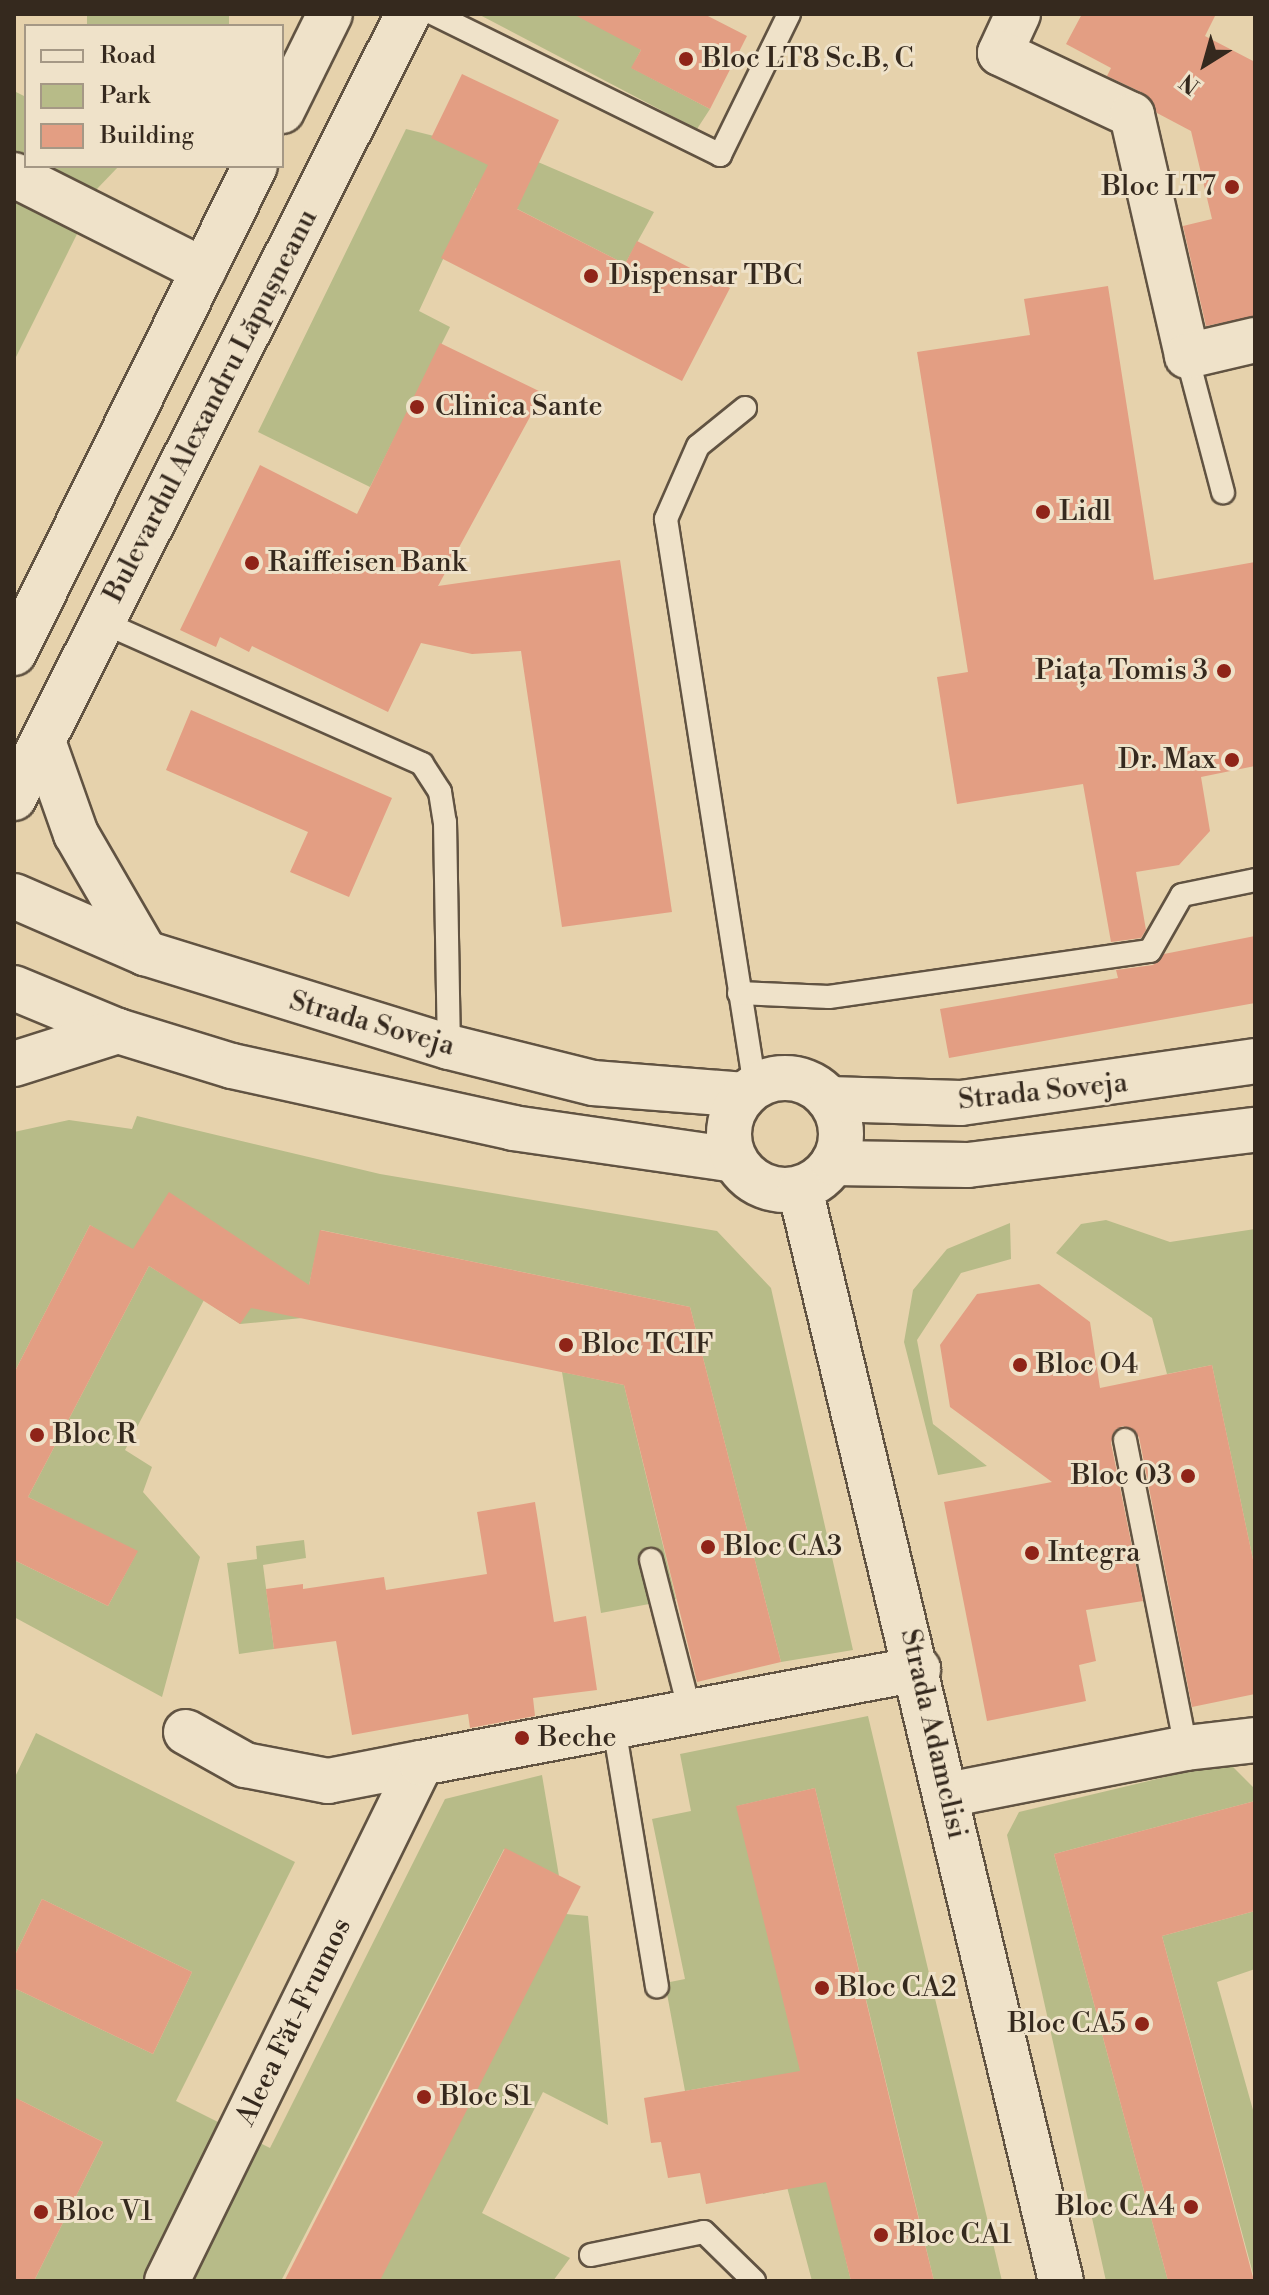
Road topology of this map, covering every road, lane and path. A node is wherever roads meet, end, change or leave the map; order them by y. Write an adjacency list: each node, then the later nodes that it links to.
1 (330, 14): 6 (main road)
2 (408, 14): 14 (main road, Bulevardul Alexandru Lăpușneanu)
3 (434, 14): 4 (lane)
4 (789, 14)
5 (1018, 14): 11 (main road)
6 (284, 107)
7 (254, 168): 9 (main road)
8 (14, 175): 9 (main road)
9 (203, 270): 15 (main road)
10 (1255, 340): 11 (main road)
11 (1187, 356): 13 (lane)
12 (745, 408): 22 (lane)
13 (1223, 492)
14 (102, 622): 16 (main road, Bulevardul Alexandru Lăpușneanu); 24 (lane)
15 (14, 653)
16 (43, 741): 17 (main road, Bulevardul Alexandru Lăpușneanu); 20 (main road)
17 (14, 798)
18 (1255, 880): 22 (lane)
19 (14, 896): 20 (main road, Strada Soveja)
20 (145, 953): 24 (main road, Strada Soveja)
21 (14, 988): 23 (main road)
22 (739, 993): 27 (lane)
23 (118, 1031): 26 (main road); 30 (main road)
24 (449, 1047): 27 (main road, Strada Soveja)
25 (1255, 1061): 28 (main road, Strada Soveja)
26 (14, 1064)
27 (750, 1091): 28 (main road); 30 (main road)
28 (829, 1099): 31 (main road)
29 (1255, 1130): 31 (main road)
30 (735, 1160): 31 (main road)
31 (817, 1176): 34 (main road, Strada Adamclisi)
32 (1125, 1440): 39 (lane)
33 (651, 1560): 35 (lane)
34 (918, 1669): 35 (main road); 41 (main road, Strada Adamclisi)
35 (690, 1712): 36 (main road)
36 (614, 1727): 40 (main road); 42 (lane)
37 (186, 1732): 40 (main road)
38 (1255, 1740): 39 (main road)
39 (1186, 1748): 41 (main road)
40 (421, 1763): 44 (main road, Aleea Făt-Frumos)
41 (947, 1795): 46 (main road, Strada Adamclisi)
42 (657, 1986)
43 (591, 2255): 45 (lane)
44 (167, 2281)
45 (754, 2281)
46 (1061, 2281)

